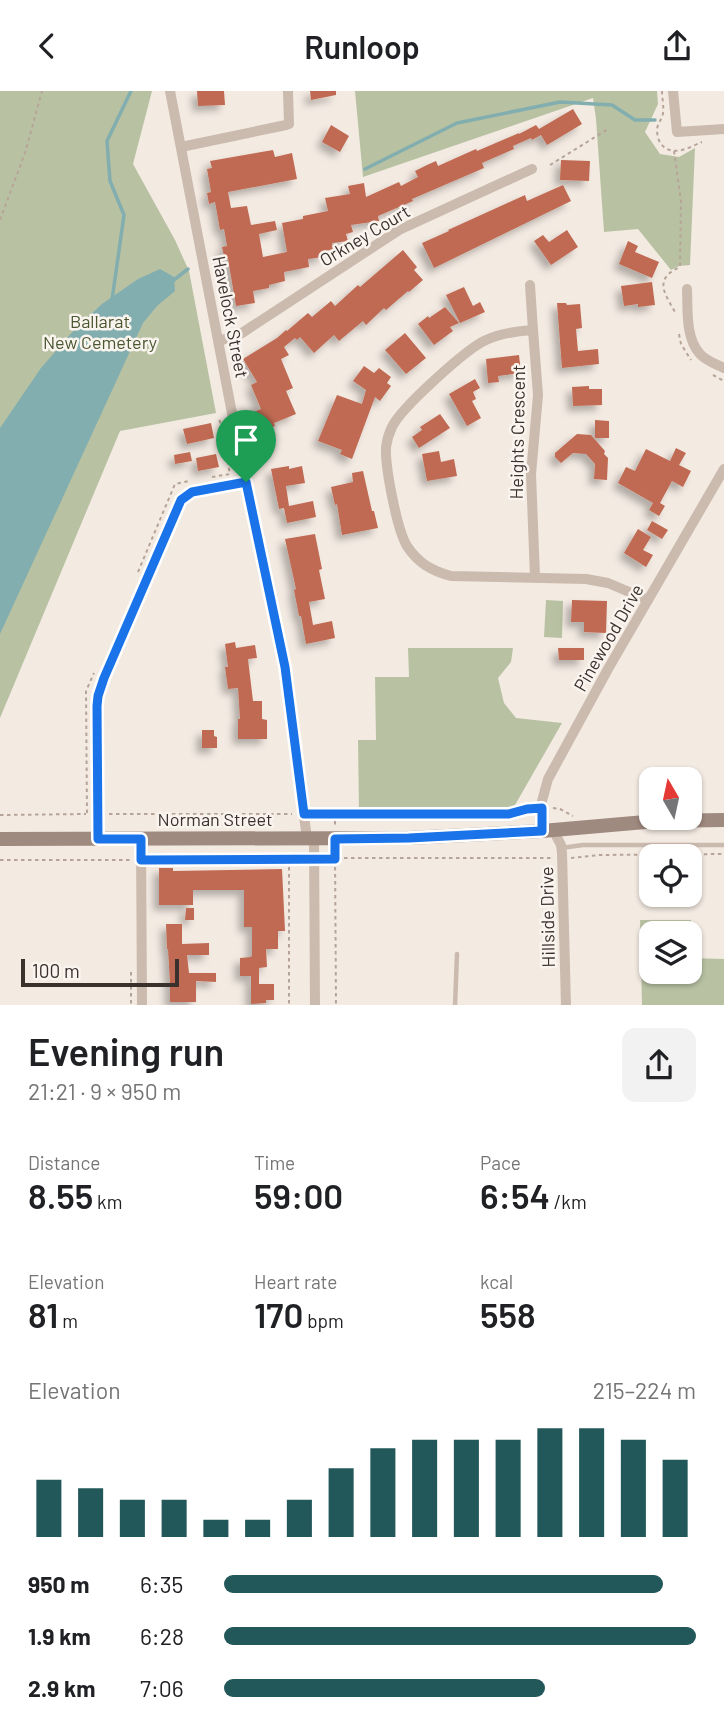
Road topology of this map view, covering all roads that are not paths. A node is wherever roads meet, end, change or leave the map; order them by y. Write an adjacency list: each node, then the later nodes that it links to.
1 (170, 91): 5 (street, Havelock Street)
2 (288, 91): 5 (street)
3 (673, 91): 4 (street)
4 (724, 128)
5 (181, 147): 10 (street, Havelock Street)
6 (533, 169): 10 (street, Orkney Court)
7 (530, 285): 9 (street, Heights Crescent)
8 (687, 289): 11 (street)
9 (533, 330): 15 (street, Heights Crescent); 15 (street)
10 (219, 341): 13 (street, Havelock Street)
11 (724, 369)
12 (724, 469): 14 (street, Pinewood Drive)
13 (246, 482): 20 (street); 22 (street, Havelock Street)
14 (720, 486): 16 (street, Pinewood Drive)
15 (535, 577): 16 (street)
16 (648, 600): 18 (street, Pinewood Drive)
17 (724, 820): 18 (street, Norman Street)
18 (547, 830): 22 (street, Norman Street); 24 (street, Hillside Drive)
19 (0, 839): 20 (street, Norman Street)
20 (98, 839): 21 (street, Norman Street)
21 (141, 839): 22 (street, Norman Street); 26 (street)
22 (310, 839): 27 (street, Havelock Street)
23 (724, 845): 24 (lane)
24 (562, 853): 29 (street, Hillside Drive)
25 (457, 954): 28 (lane)
26 (142, 1005)
27 (314, 1005)
28 (455, 1005)
29 (566, 1005)

